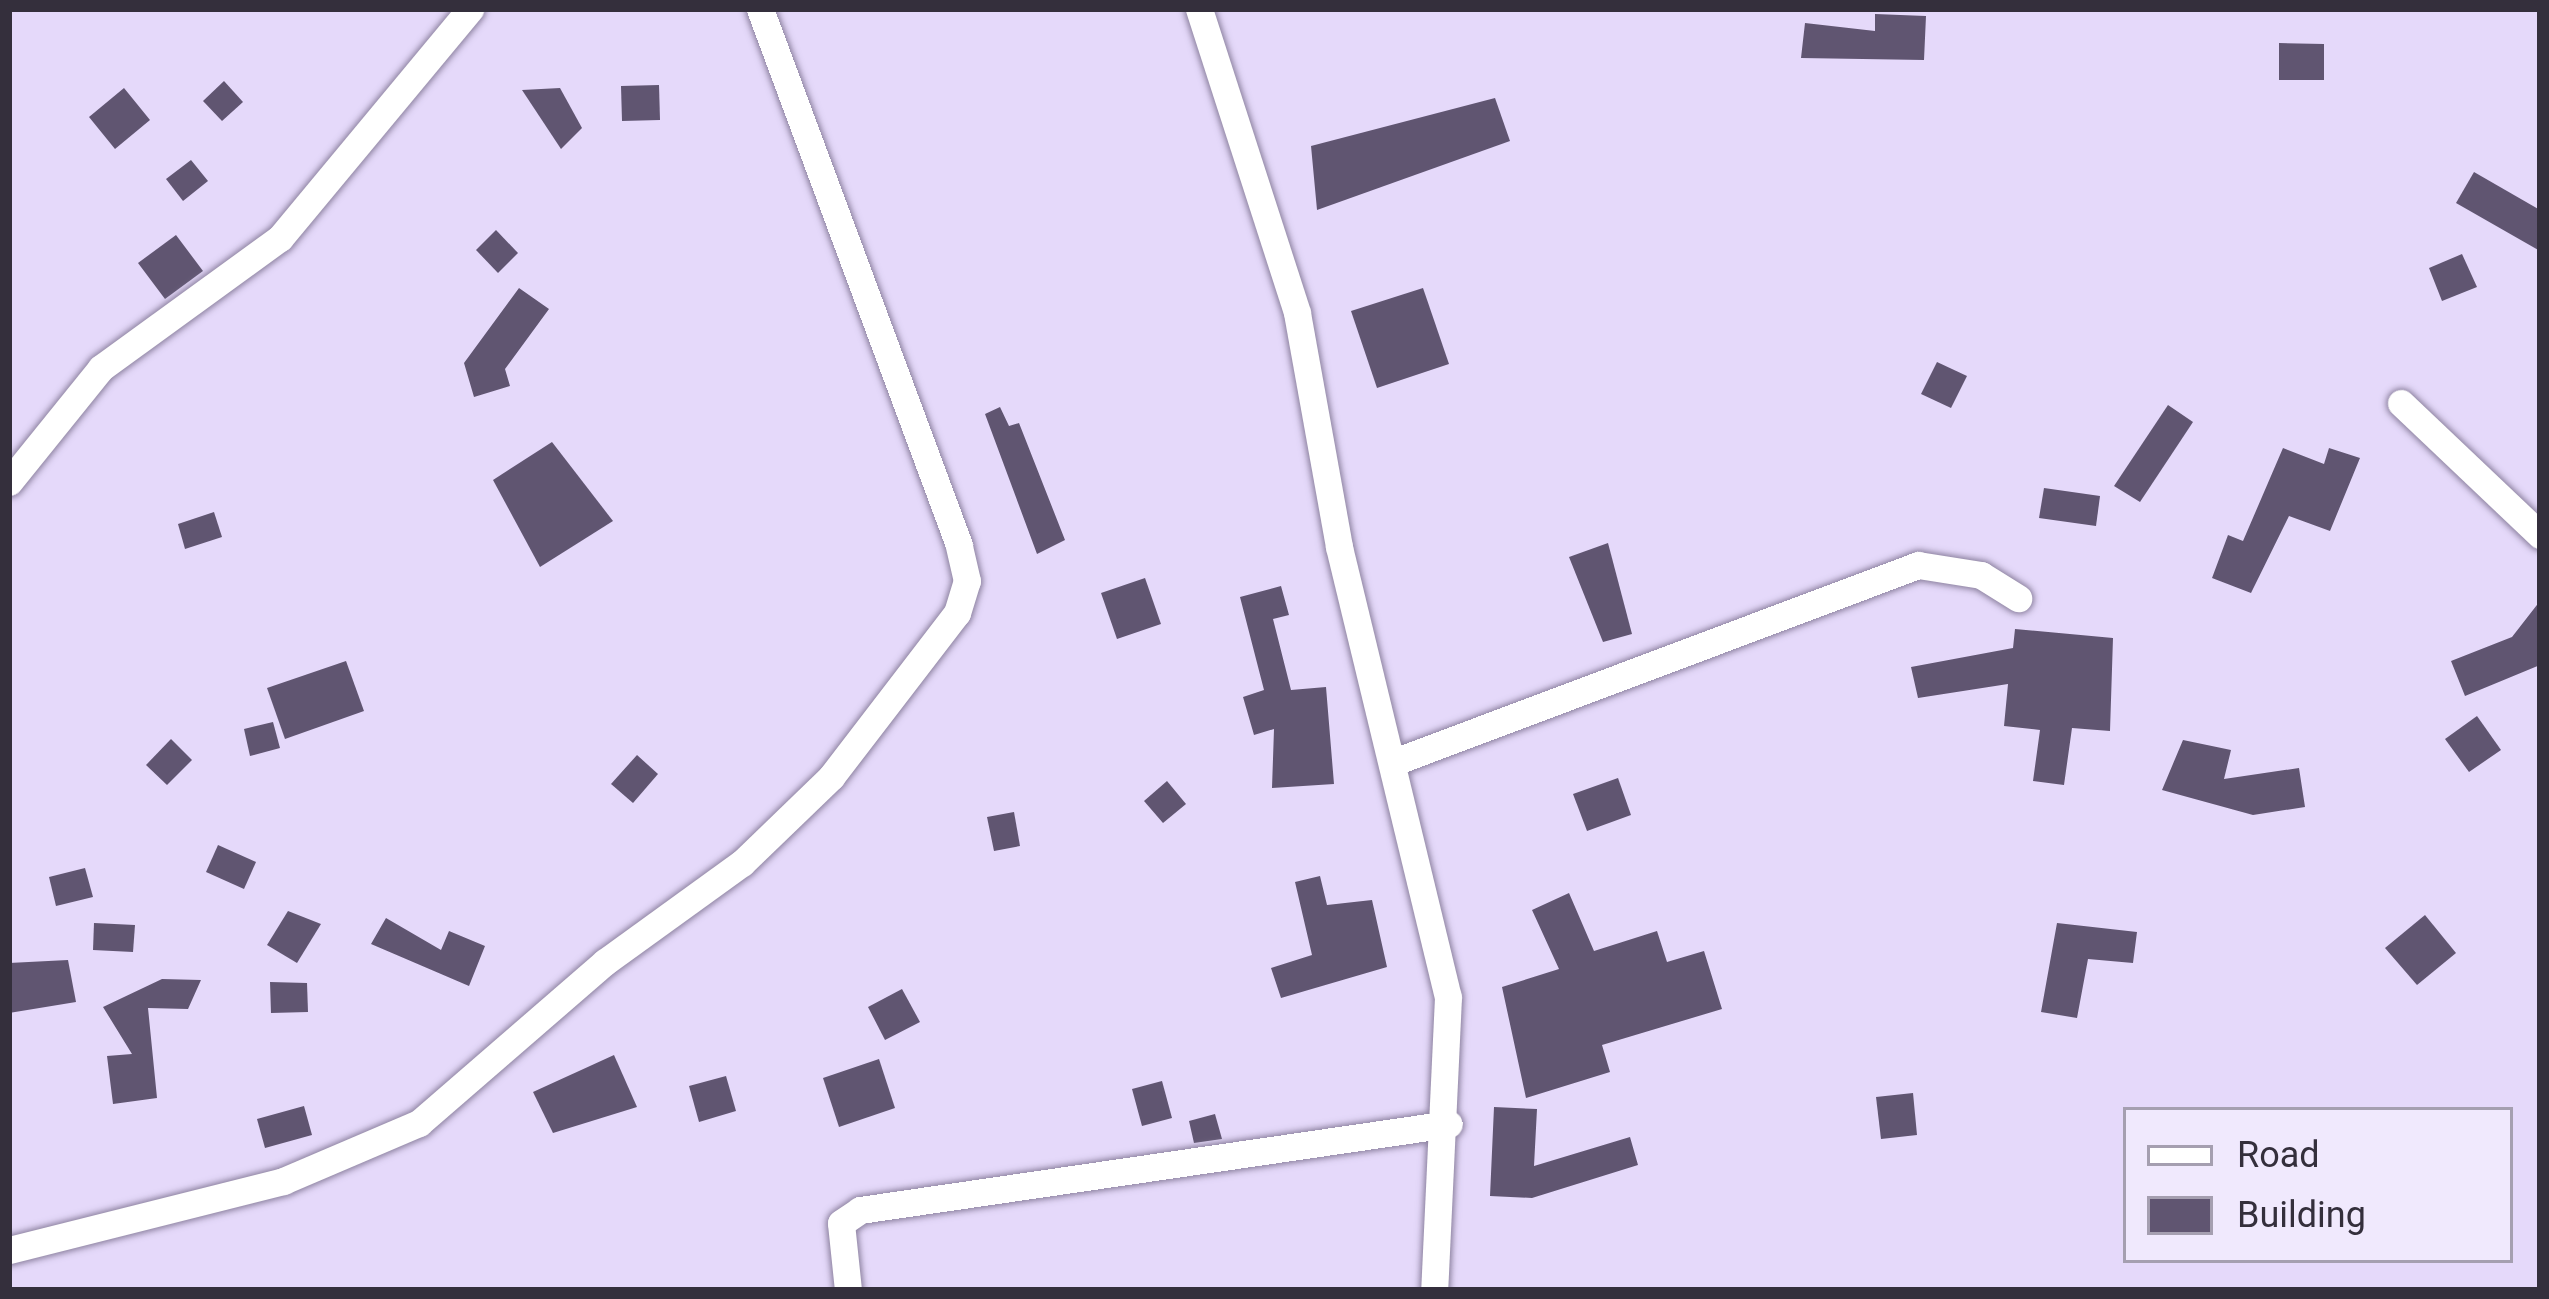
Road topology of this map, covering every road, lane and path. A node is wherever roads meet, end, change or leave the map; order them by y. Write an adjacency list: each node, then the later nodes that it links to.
1 (470, 9): 5 (street)
2 (760, 9): 10 (street)
3 (1199, 9): 8 (street)
4 (2401, 403): 6 (street)
5 (9, 482)
6 (2540, 535)
7 (2018, 598): 8 (street)
8 (1394, 762): 9 (street)
9 (1449, 1124): 11 (street); 12 (street)
10 (9, 1250)
11 (848, 1290)
12 (1434, 1290)

